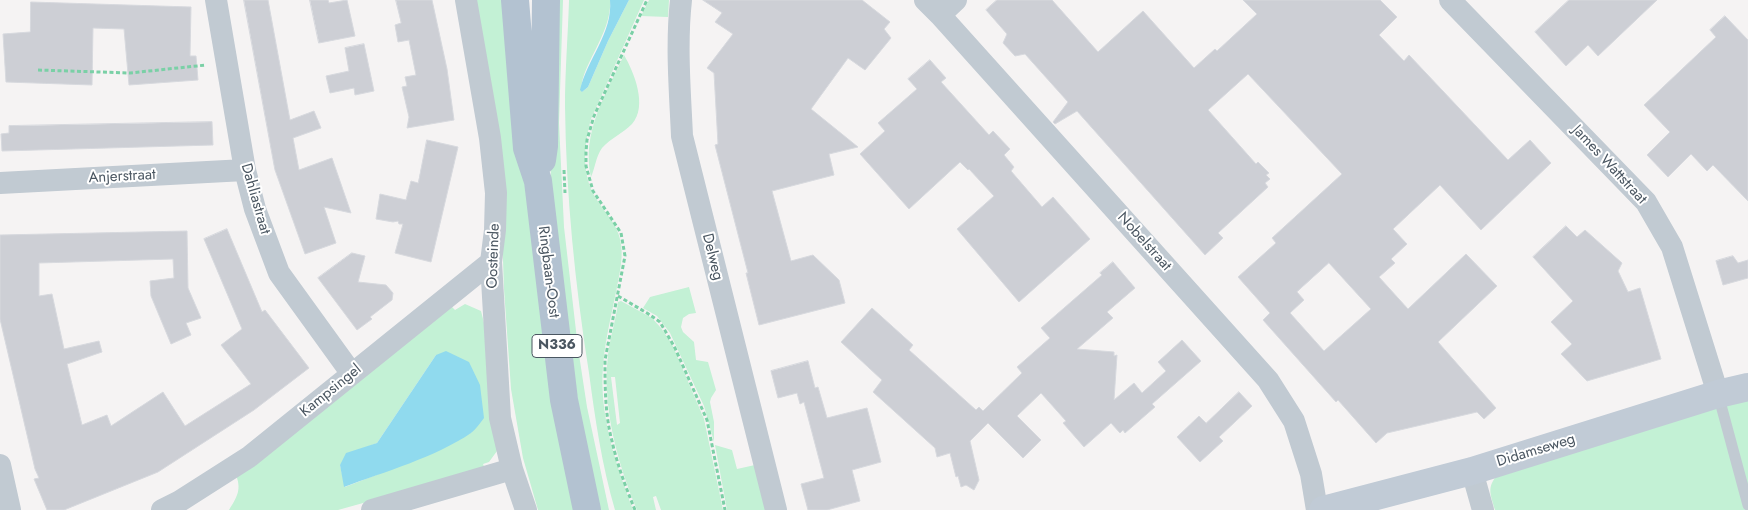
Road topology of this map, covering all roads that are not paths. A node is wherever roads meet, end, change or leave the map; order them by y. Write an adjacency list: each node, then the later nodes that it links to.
1 (216, 0): 8 (street, Dahliastraat)
2 (466, 0): 11 (street, Oosteinde)
3 (515, 0): 9 (main road, Ringbaan-Oost / N336)
4 (546, 0): 9 (main road, Ringbaan-Oost / N336)
5 (680, 0): 24 (street, Delweg)
6 (1450, 0): 14 (street, James Wattstraat)
7 (940, 5): 25 (street, Nobelstraat)
8 (245, 170): 10 (street, Anjerstraat); 12 (street, Dahliastraat)
9 (538, 181): 23 (main road, Ringbaan-Oost / N336)
10 (0, 183)
11 (491, 262): 12 (street, Kampsingel); 16 (street, Oosteinde)
12 (352, 374): 20 (street, Kampsingel)
13 (1748, 387): 14 (street, Didamseweg)
14 (1718, 394): 17 (street, Didamseweg); 18 (lane)
15 (0, 465): 19 (street)
16 (512, 469): 21 (street); 22 (street, Oosteinde)
17 (1472, 470): 26 (street, Didamseweg); 27 (street)
18 (1748, 505)
19 (10, 510)
20 (162, 510)
21 (372, 510)
22 (526, 510)
23 (587, 510)
24 (776, 510)
25 (1316, 510)
26 (1323, 510)
27 (1483, 510)

